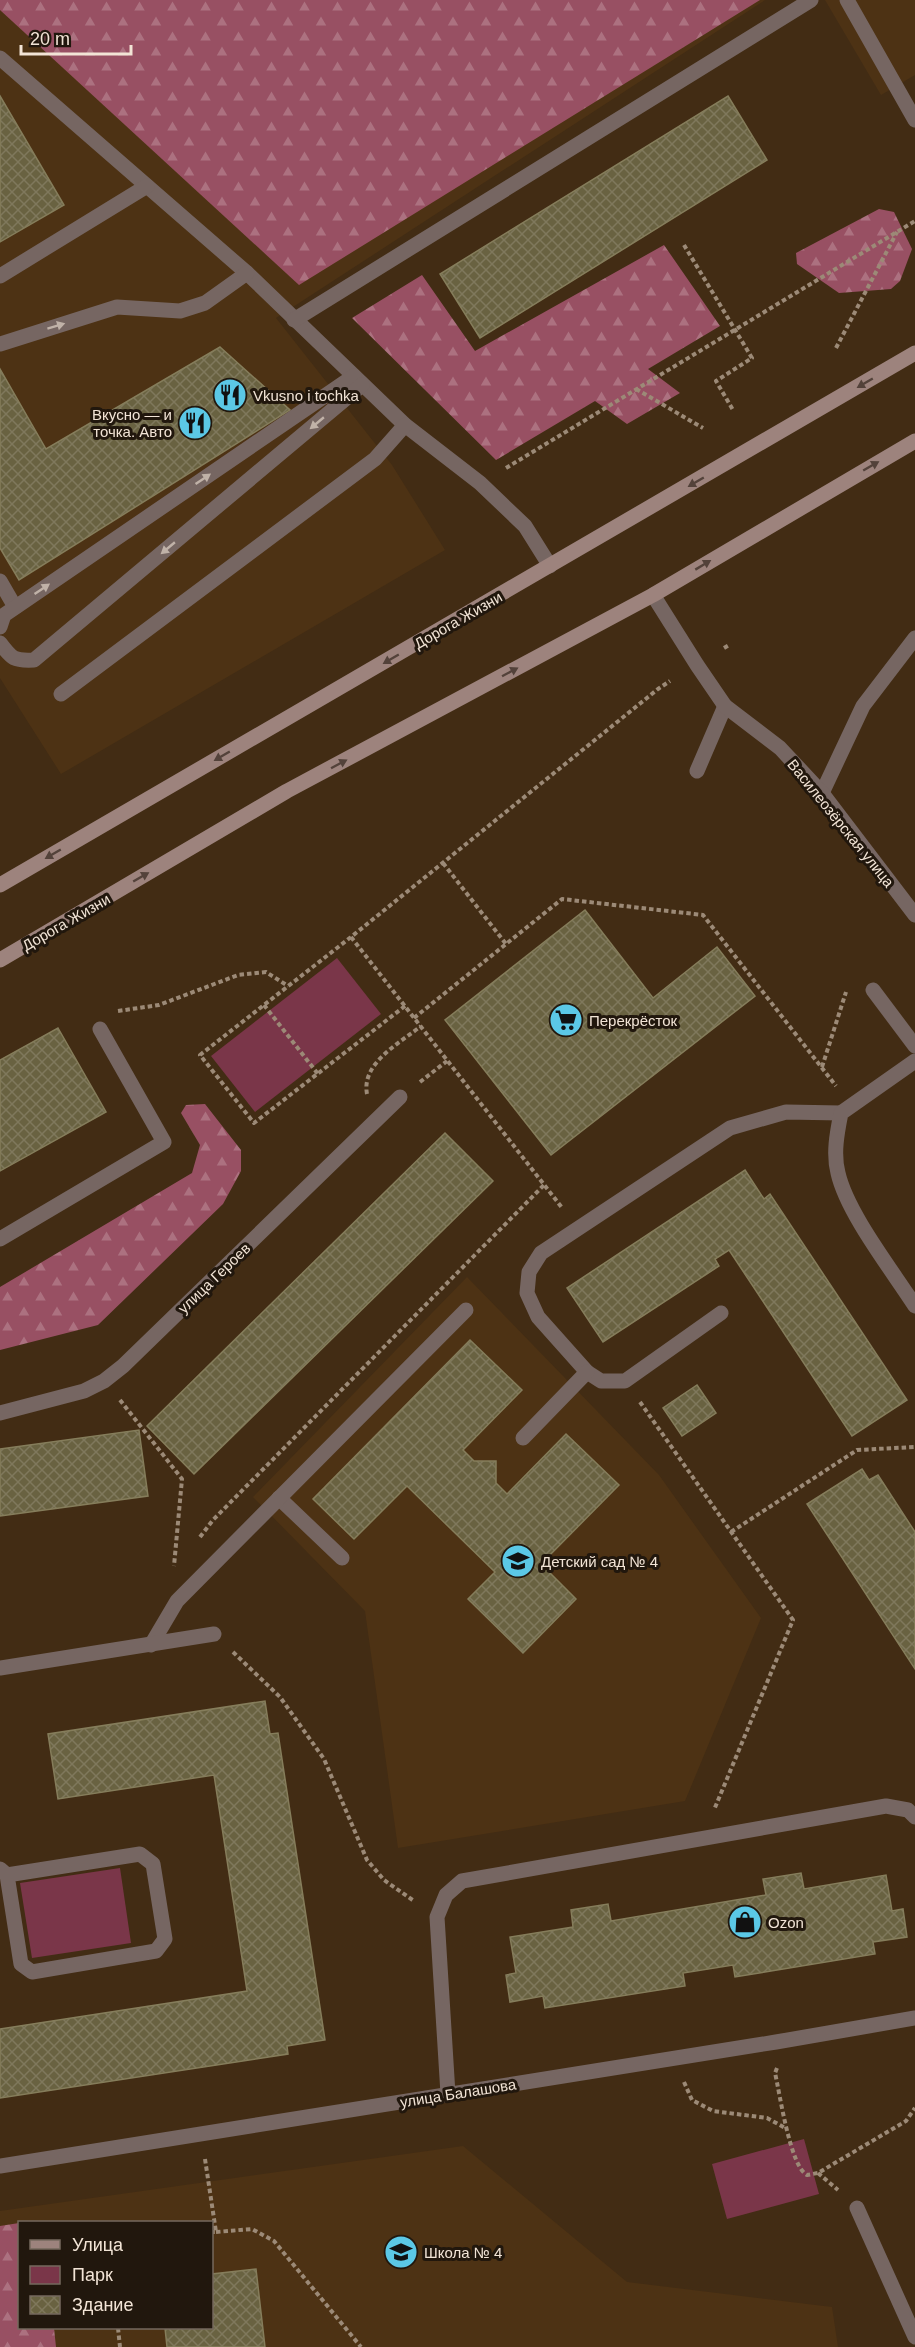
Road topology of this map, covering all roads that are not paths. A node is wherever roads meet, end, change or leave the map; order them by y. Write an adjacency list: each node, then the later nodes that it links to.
1 (812, 0): 8 (street)
2 (847, 0): 4 (street)
3 (0, 58): 5 (street)
4 (915, 120)
5 (147, 186): 6 (street); 7 (street)
6 (247, 273): 8 (street); 9 (street, one-way to 6)
7 (0, 276)
8 (294, 320): 11 (street)
9 (0, 344)
10 (915, 353): 14 (main road, Дорога Жизни, one-way to 14)
11 (358, 381): 12 (street); 17 (street, one-way to 11); 20 (street, one-way to 20)
12 (405, 425): 14 (street); 21 (street)
13 (915, 441): 16 (main road, Дорога Жизни, one-way to 13)
14 (550, 566): 25 (main road, Дорога Жизни, one-way to 25)
15 (0, 581): 17 (street)
16 (653, 595): 22 (street, Василеозёрская улица); 27 (main road, Дорога Жизни, one-way to 16)
17 (15, 607): 18 (street)
18 (0, 627)
19 (915, 638): 24 (street)
20 (0, 643)
21 (61, 694)
22 (725, 706): 23 (street); 24 (street, Василеозёрская улица)
23 (697, 771)
24 (822, 793): 26 (street, Василеозёрская улица)
25 (0, 885)
26 (915, 915)
27 (0, 960)
28 (873, 990): 30 (street)
29 (100, 1029): 34 (street)
30 (915, 1046)
31 (915, 1061): 33 (street)
32 (400, 1097): 39 (street, улица Героев)
33 (841, 1113): 35 (street); 38 (street)
34 (0, 1239)
35 (915, 1306)
36 (466, 1310): 41 (street)
37 (721, 1313): 38 (street)
38 (587, 1372): 40 (street)
39 (0, 1413)
40 (523, 1438)
41 (279, 1498): 42 (street); 44 (street)
42 (342, 1558)
43 (214, 1634): 44 (street)
44 (151, 1645): 45 (street)
45 (0, 1668)
46 (915, 1817): 49 (street)
47 (4, 1872): 47 (street)
48 (915, 2018): 49 (street, улица Балашова)
49 (448, 2094): 50 (street, улица Балашова)
50 (0, 2166)
51 (857, 2208): 52 (street)
52 (915, 2337)

